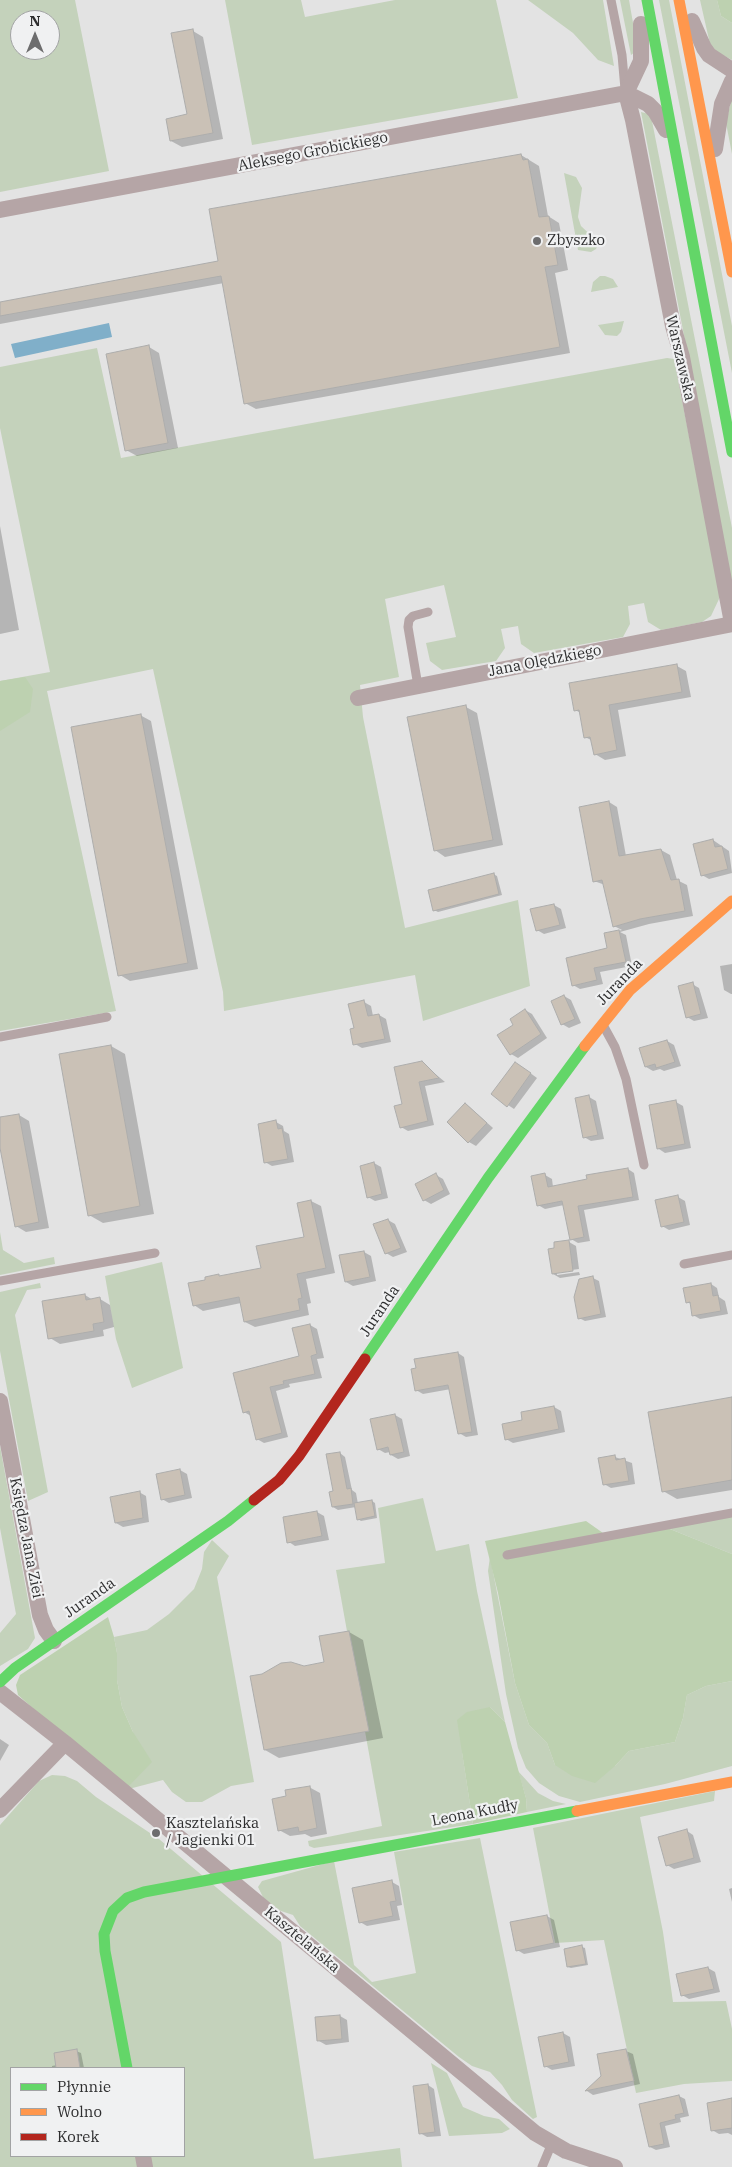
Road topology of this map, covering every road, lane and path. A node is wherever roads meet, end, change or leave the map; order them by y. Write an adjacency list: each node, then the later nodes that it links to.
1 (611, 0): 7 (lane)
2 (640, 0): 7 (street)
3 (647, 0): 8 (street)
4 (681, 0): 5 (street); 9 (street)
5 (732, 70)
6 (732, 81): 9 (street)
7 (626, 93): 8 (street); 10 (street, Aleksego Grobickiego); 15 (street, Warszawska)
8 (677, 150): 13 (street)
9 (713, 171): 11 (street)
10 (0, 210)
11 (729, 245): 12 (street)
12 (732, 272)
13 (732, 452)
14 (428, 612): 16 (lane)
15 (732, 624): 16 (street, Jana Olędzkiego)
16 (418, 686): 17 (street, Jana Olędzkiego)
17 (358, 698)
18 (732, 900): 20 (street, Juranda)
19 (107, 1017): 21 (lane)
20 (602, 1024): 22 (lane); 30 (street, Juranda)
21 (0, 1037)
22 (644, 1165)
23 (155, 1253): 26 (lane)
24 (732, 1255): 25 (lane)
25 (684, 1264)
26 (0, 1282)
27 (0, 1402): 30 (street, Księdza Jana Ziei)
28 (732, 1513): 29 (lane)
29 (507, 1555)
30 (54, 1641): 31 (street, Juranda)
31 (0, 1682)
32 (0, 1692): 33 (street, Kasztelańska)
33 (64, 1743): 35 (street); 36 (street, Kasztelańska)
34 (732, 1782): 36 (street, Leona Kudły)
35 (0, 1810)
36 (225, 1876): 37 (street); 38 (street, Kasztelańska)
37 (127, 2067)
38 (552, 2144): 39 (lane); 40 (street, Kasztelańska)
39 (542, 2167)
40 (616, 2167)

